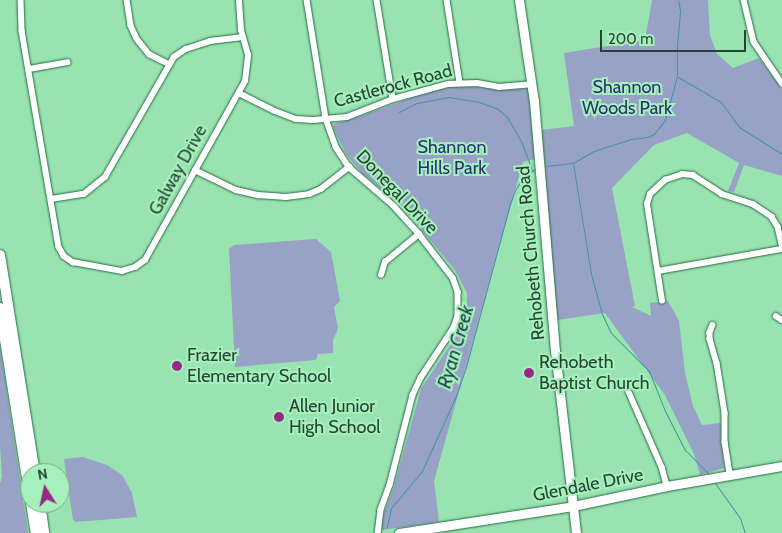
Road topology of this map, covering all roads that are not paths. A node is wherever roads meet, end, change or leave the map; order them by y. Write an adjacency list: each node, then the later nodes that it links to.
1 (21, 0): 12 (street)
2 (127, 0): 11 (street)
3 (239, 0): 9 (street, Galway Drive)
4 (307, 0): 18 (street, Donegal Drive)
5 (377, 0): 17 (street)
6 (448, 0): 13 (street)
7 (519, 0): 15 (street, Rehobeth Church Road)
8 (744, 0): 14 (street)
9 (243, 37): 11 (street); 16 (street, Galway Drive)
10 (67, 62): 12 (street)
11 (169, 64): 21 (street)
12 (29, 69): 21 (street)
13 (460, 83): 15 (street, Castlerock Road); 17 (street, Castlerock Road)
14 (782, 83)
15 (531, 84): 37 (street, Rehobeth Church Road)
16 (239, 93): 18 (street, Castlerock Road); 20 (street, Galway Drive)
17 (393, 99): 18 (street, Castlerock Road)
18 (326, 119): 19 (street, Donegal Drive)
19 (348, 167): 20 (street); 22 (street, Donegal Drive)
20 (195, 170): 21 (street, Galway Drive)
21 (51, 198)
22 (420, 234): 27 (street); 42 (street, Donegal Drive)
23 (782, 244): 26 (street)
24 (782, 249): 26 (street)
25 (0, 255): 33 (highway)
26 (658, 271): 28 (street)
27 (381, 275)
28 (662, 301)
29 (0, 308): 32 (highway)
30 (713, 325): 35 (street)
31 (629, 392): 36 (street)
32 (25, 463)
33 (33, 463)
34 (782, 466): 35 (street, Glendale Drive)
35 (730, 474): 36 (street, Glendale Drive)
36 (667, 486): 37 (street, Glendale Drive)
37 (573, 506): 43 (street, Glendale Drive); 44 (street, Rehobeth Church Road)
38 (33, 513): 40 (highway)
39 (41, 513): 41 (highway)
40 (36, 533)
41 (44, 533)
42 (378, 533)
43 (399, 533)
44 (576, 533)

